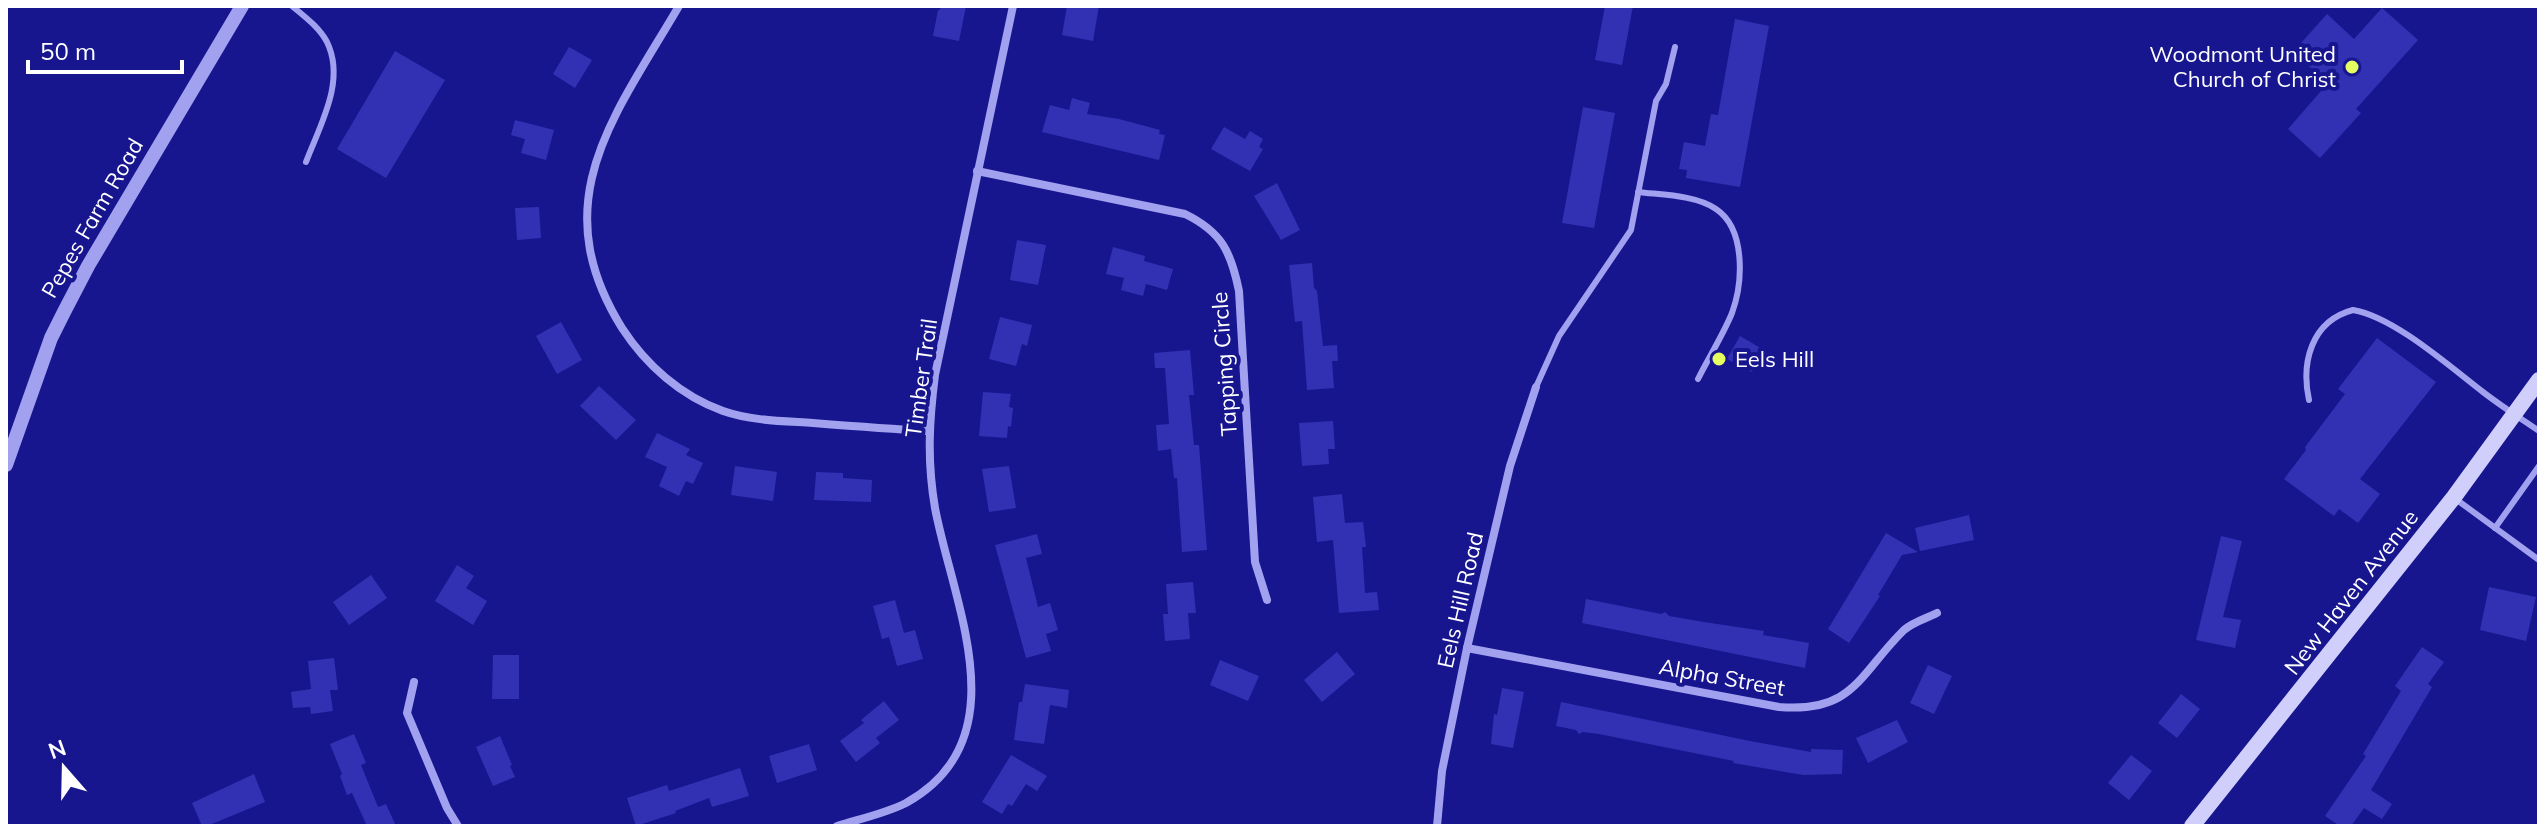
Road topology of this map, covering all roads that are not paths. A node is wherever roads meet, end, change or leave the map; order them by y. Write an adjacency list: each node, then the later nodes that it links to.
1 (242, 6): 16 (street, Pepes Farm Road)
2 (292, 6): 6 (lane)
3 (679, 6): 14 (street)
4 (1013, 6): 7 (street, Timber Trail)
5 (1675, 47): 8 (lane)
6 (306, 162)
7 (977, 171): 14 (street, Timber Trail); 21 (street, Tapping Circle)
8 (1638, 192): 9 (lane); 11 (lane)
9 (1698, 379)
10 (2539, 380): 13 (main road, New Haven Avenue)
11 (1536, 387): 23 (street, Eels Hill Road)
12 (2309, 400): 13 (lane)
13 (2515, 414): 15 (lane); 18 (main road, New Haven Avenue)
14 (928, 431): 26 (street, Timber Trail)
15 (2539, 431)
16 (6, 465)
17 (2539, 466): 19 (lane)
18 (2454, 497): 19 (lane); 28 (main road, New Haven Avenue)
19 (2495, 528): 20 (lane)
20 (2539, 560)
21 (1267, 600)
22 (1937, 613): 23 (street, Alpha Street)
23 (1467, 648): 27 (street, Eels Hill Road)
24 (414, 682): 25 (street)
25 (458, 826)
26 (837, 826)
27 (1437, 826)
28 (2192, 826)

